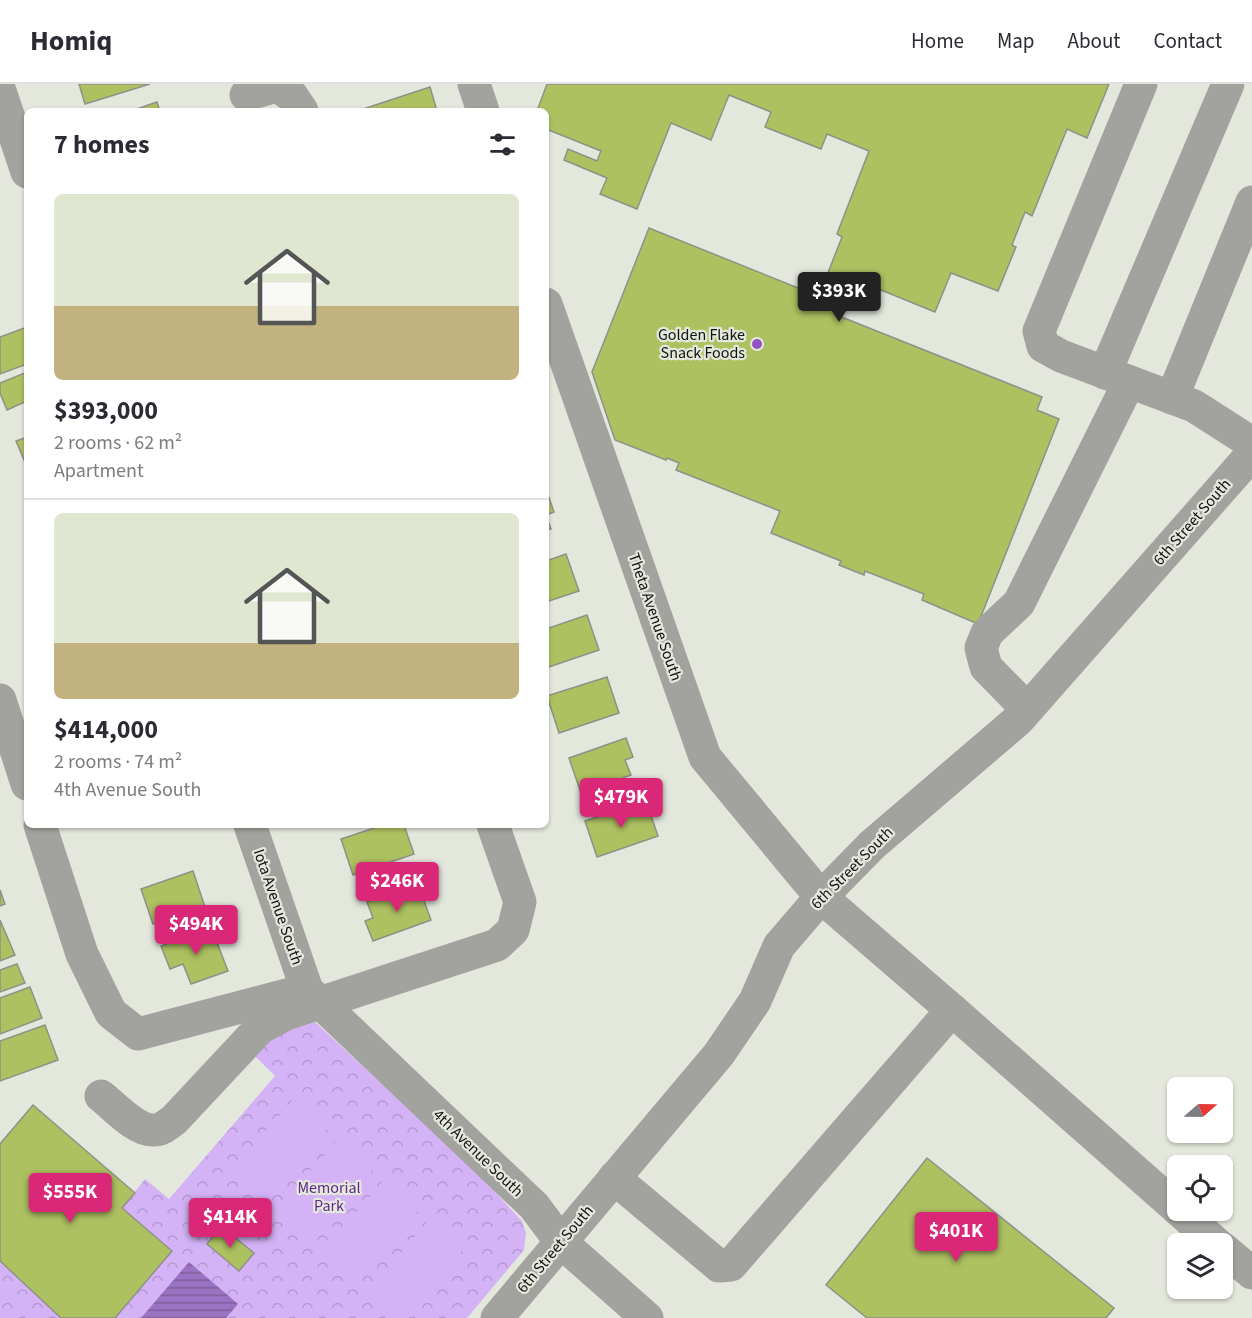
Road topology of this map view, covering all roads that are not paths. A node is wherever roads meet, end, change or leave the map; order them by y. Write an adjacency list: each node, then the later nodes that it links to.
1 (474, 84): 7 (street)
2 (1141, 84): 11 (street)
3 (1228, 84): 11 (street)
4 (0, 92): 8 (street)
5 (246, 97): 6 (street)
6 (300, 108)
7 (482, 108)
8 (24, 163)
9 (1252, 202): 12 (street)
10 (549, 322): 21 (street, Theta Avenue South)
11 (1117, 377): 12 (street); 16 (street)
12 (1172, 398): 13 (street)
13 (1252, 443)
14 (1252, 454): 16 (street, 6th Street South)
15 (0, 700): 17 (street)
16 (1028, 709): 21 (street, 6th Street South)
17 (24, 775)
18 (41, 828): 22 (street)
19 (251, 828): 22 (street, Iota Avenue South)
20 (494, 828): 22 (street)
21 (821, 897): 23 (street, Theta Avenue South); 25 (street, 6th Street South)
22 (314, 997): 24 (street); 29 (street, 4th Avenue South)
23 (952, 1010): 25 (street); 26 (street, Theta Avenue South)
24 (101, 1096)
25 (614, 1178): 29 (street, 6th Street South)
26 (1167, 1200)
27 (1191, 1221): 28 (street, Theta Avenue South)
28 (1204, 1233)
29 (561, 1242): 32 (street, 6th Street South); 33 (street, 4th Avenue South)
30 (1233, 1257): 31 (street)
31 (1252, 1273)
32 (497, 1318)
33 (647, 1318)

